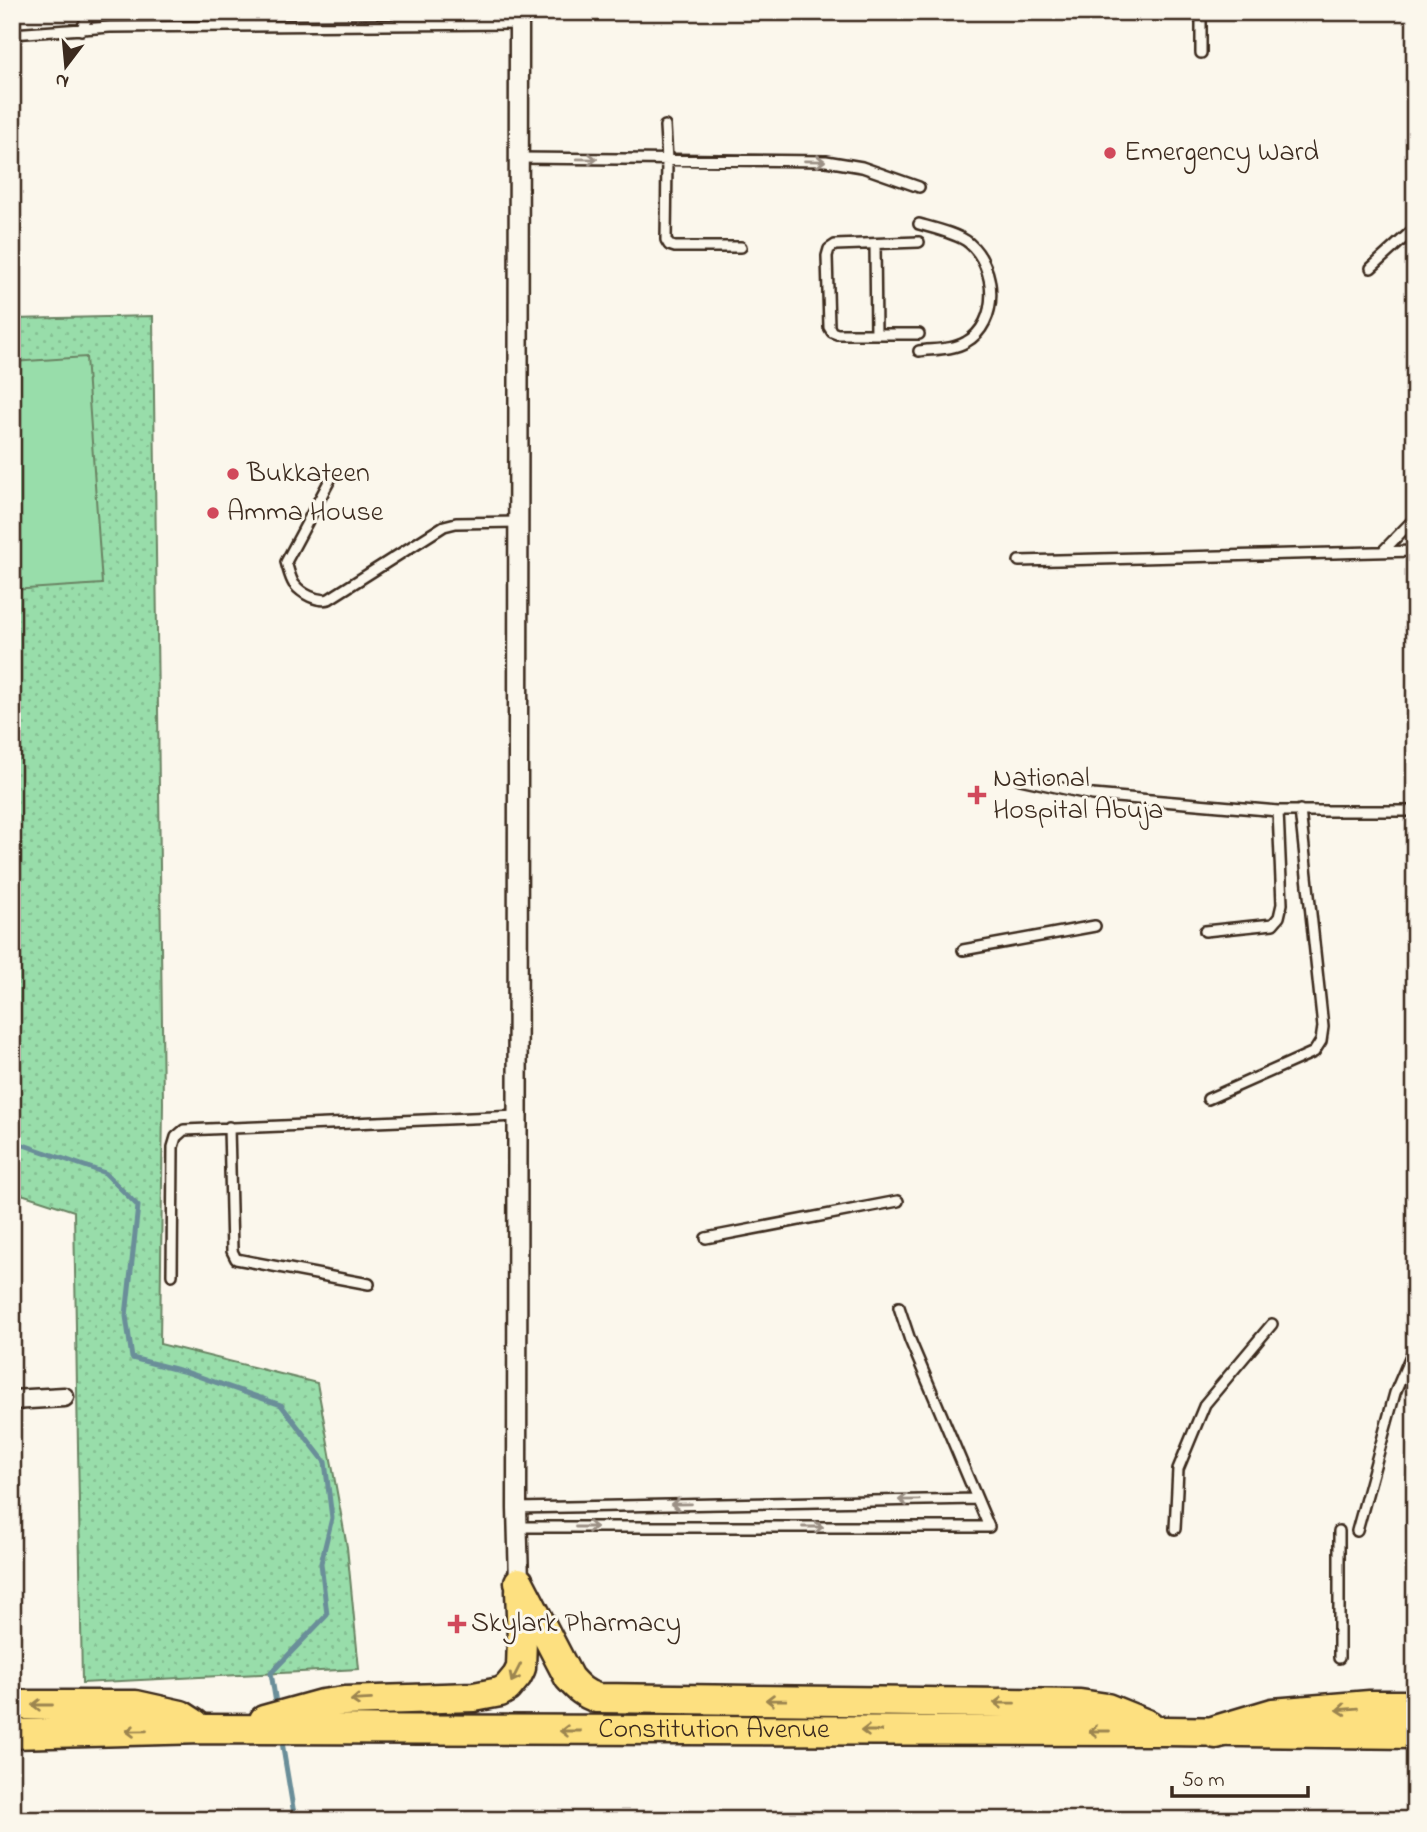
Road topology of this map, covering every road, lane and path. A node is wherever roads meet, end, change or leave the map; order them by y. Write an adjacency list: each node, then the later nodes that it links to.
1 (90, 12): 4 (lane)
2 (1200, 12): 6 (lane)
3 (519, 18): 4 (lane); 8 (street)
4 (81, 30): 5 (lane)
5 (12, 34)
6 (1201, 52)
7 (665, 127): 9 (lane)
8 (519, 158): 9 (lane, one-way to 9); 22 (street)
9 (667, 160): 10 (lane, one-way to 10); 15 (lane)
10 (919, 187)
11 (919, 224): 19 (lane)
12 (1415, 228): 16 (lane)
13 (919, 242): 14 (lane)
14 (875, 244): 17 (lane); 17 (lane)
15 (741, 247)
16 (1371, 268)
17 (876, 334): 18 (lane)
18 (919, 334)
19 (919, 351)
20 (332, 476): 22 (lane)
21 (1415, 518): 23 (lane)
22 (519, 522): 34 (street)
23 (1384, 550): 24 (lane); 25 (lane)
24 (1415, 551)
25 (1019, 561)
26 (1020, 779): 28 (lane)
27 (1300, 810): 28 (lane); 29 (lane); 33 (lane)
28 (1278, 811): 31 (lane)
29 (1415, 811)
30 (1095, 926): 32 (lane)
31 (1205, 931)
32 (962, 950)
33 (1208, 1099)
34 (518, 1116): 35 (lane); 46 (street)
35 (229, 1127): 38 (lane); 39 (lane)
36 (898, 1202): 37 (lane)
37 (706, 1238)
38 (172, 1275)
39 (369, 1284)
40 (899, 1307): 45 (lane)
41 (1272, 1324): 48 (lane)
42 (1415, 1346): 50 (lane)
43 (64, 1397): 44 (street)
44 (12, 1400)
45 (977, 1499): 46 (lane, one-way to 46); 47 (lane, one-way to 45)
46 (517, 1508): 47 (street)
47 (518, 1527): 51 (street)
48 (1175, 1529)
49 (1339, 1531): 52 (lane)
50 (1357, 1531)
51 (519, 1582): 55 (main road, one-way to 55); 56 (main road, one-way to 51)
52 (1339, 1658)
53 (12, 1705): 55 (main road, one-way to 53)
54 (1415, 1707): 57 (highway, one-way to 57)
55 (216, 1729): 56 (main road, Constitution Avenue, one-way to 55); 58 (main road, Constitution Avenue, one-way to 58)
56 (1165, 1731): 57 (main road, Constitution Avenue)
57 (1216, 1731): 59 (main road, Constitution Avenue)
58 (12, 1734)
59 (1415, 1734)

